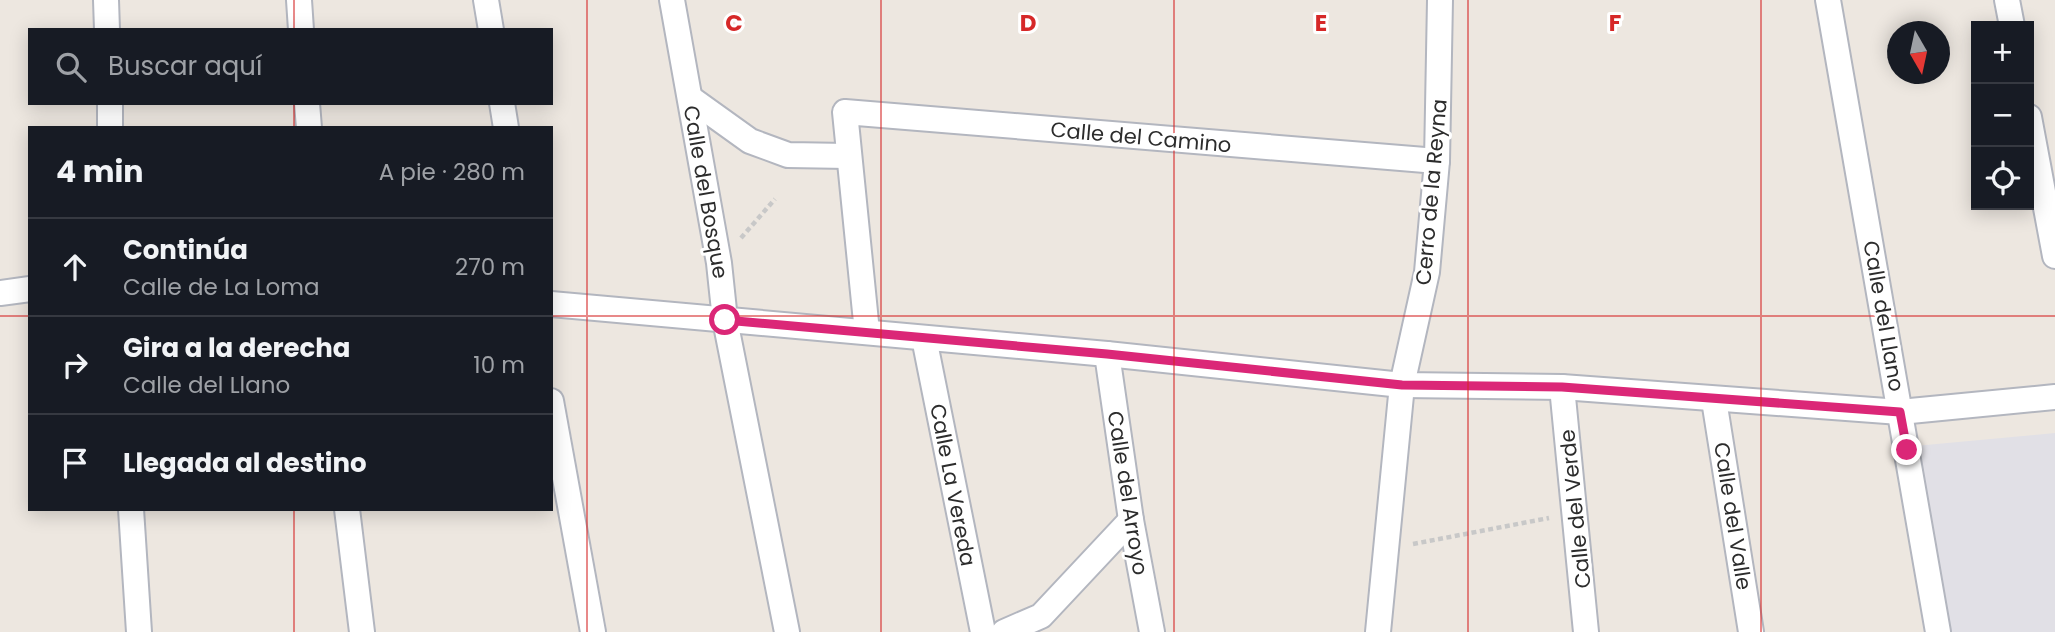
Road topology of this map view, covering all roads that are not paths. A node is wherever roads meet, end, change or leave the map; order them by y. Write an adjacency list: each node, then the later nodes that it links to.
1 (106, 0): 9 (street)
2 (299, 0): 10 (street)
3 (486, 0): 11 (street)
4 (672, 0): 12 (street, Calle del Bosque)
5 (1440, 0): 21 (street, Cerro de la Reyna)
6 (1828, 0): 35 (street, Calle del Llano)
7 (2007, 0): 8 (street)
8 (2011, 21)
9 (107, 28)
10 (301, 28)
11 (491, 28)
12 (690, 98): 20 (street); 26 (street, Calle del Bosque)
13 (110, 105): 16 (street)
14 (307, 105): 17 (street)
15 (502, 105): 18 (street)
16 (110, 126)
17 (309, 126)
18 (506, 126)
19 (2034, 144): 22 (street)
20 (848, 156): 21 (street, Calle del Camino); 27 (street)
21 (1437, 160): 30 (street, Cerro de la Reyna)
22 (2055, 256)
23 (28, 289): 24 (street)
24 (0, 293)
25 (553, 304): 26 (street)
26 (725, 320): 27 (street); 42 (street, Calle del Bosque)
27 (867, 332): 28 (street)
28 (924, 338): 29 (street); 43 (street, Calle La Vereda)
29 (1107, 354): 30 (street); 38 (street, Calle del Arroyo)
30 (1402, 385): 31 (street); 46 (street, Cerro de la Reyna)
31 (1562, 387): 33 (street); 47 (street, Calle del Verde)
32 (2055, 397): 35 (street)
33 (1714, 400): 35 (street); 48 (street, Calle del Valle)
34 (553, 412): 41 (street)
35 (1900, 412): 49 (street, Calle del Llano)
36 (131, 511): 39 (street)
37 (347, 511): 40 (street)
38 (1131, 520): 44 (street); 45 (street, Calle del Arroyo)
39 (139, 632)
40 (362, 632)
41 (593, 632)
42 (787, 632)
43 (983, 632)
44 (1004, 632)
45 (1152, 632)
46 (1378, 632)
47 (1586, 632)
48 (1751, 632)
49 (1938, 632)

